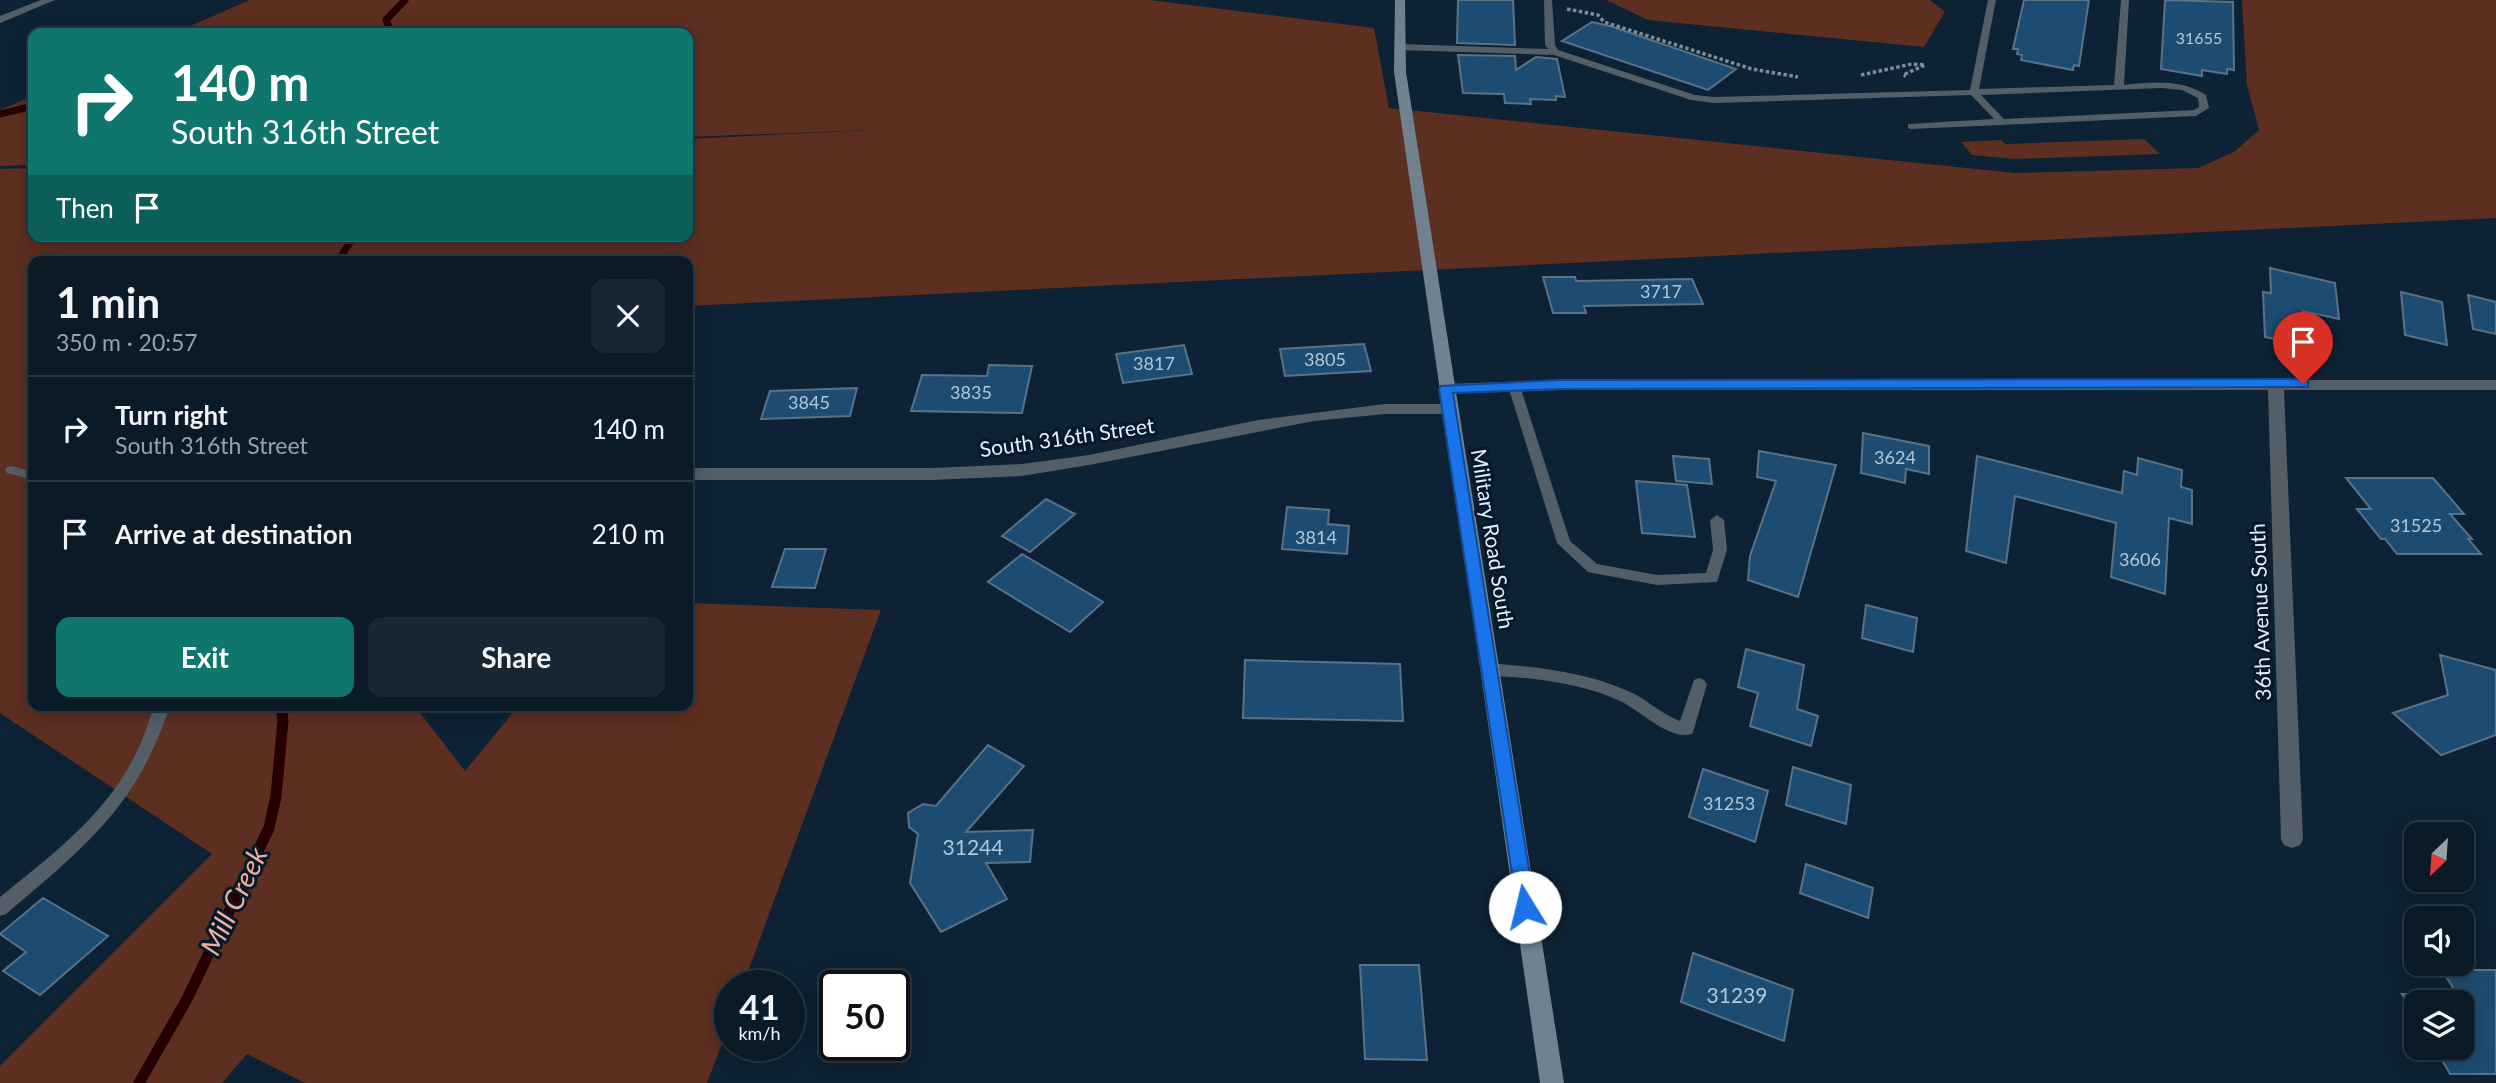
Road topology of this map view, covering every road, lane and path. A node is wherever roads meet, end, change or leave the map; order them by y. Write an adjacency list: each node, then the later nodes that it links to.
1 (50, 0): 6 (street)
2 (1400, 0): 7 (main road, Military Road South)
3 (1992, 0): 13 (lane)
4 (2125, 0): 12 (lane)
5 (1548, 4): 8 (lane); 11 (path)
6 (2, 18)
7 (1399, 47): 8 (lane); 19 (main road, Military Road South)
8 (1555, 52): 13 (lane)
9 (1855, 77): 10 (path)
10 (1914, 77)
11 (1805, 78)
12 (2119, 88): 13 (lane); 14 (lane)
13 (1974, 93): 14 (lane)
14 (2003, 122): 15 (lane)
15 (1911, 126)
16 (2276, 384): 17 (street); 18 (street); 28 (street, 36th Avenue South)
17 (2496, 385)
18 (1514, 386): 19 (street); 24 (lane)
19 (1446, 389): 20 (main road, Military Road South)
20 (1449, 409): 22 (street, South 316th Street); 25 (main road, Military Road South)
21 (12, 470): 23 (lane)
22 (693, 474)
23 (28, 475)
24 (1717, 520)
25 (1489, 669): 26 (lane); 30 (main road, Military Road South)
26 (1699, 684)
27 (160, 711): 29 (lane)
28 (2292, 839)
29 (0, 908)
30 (1552, 1083)

